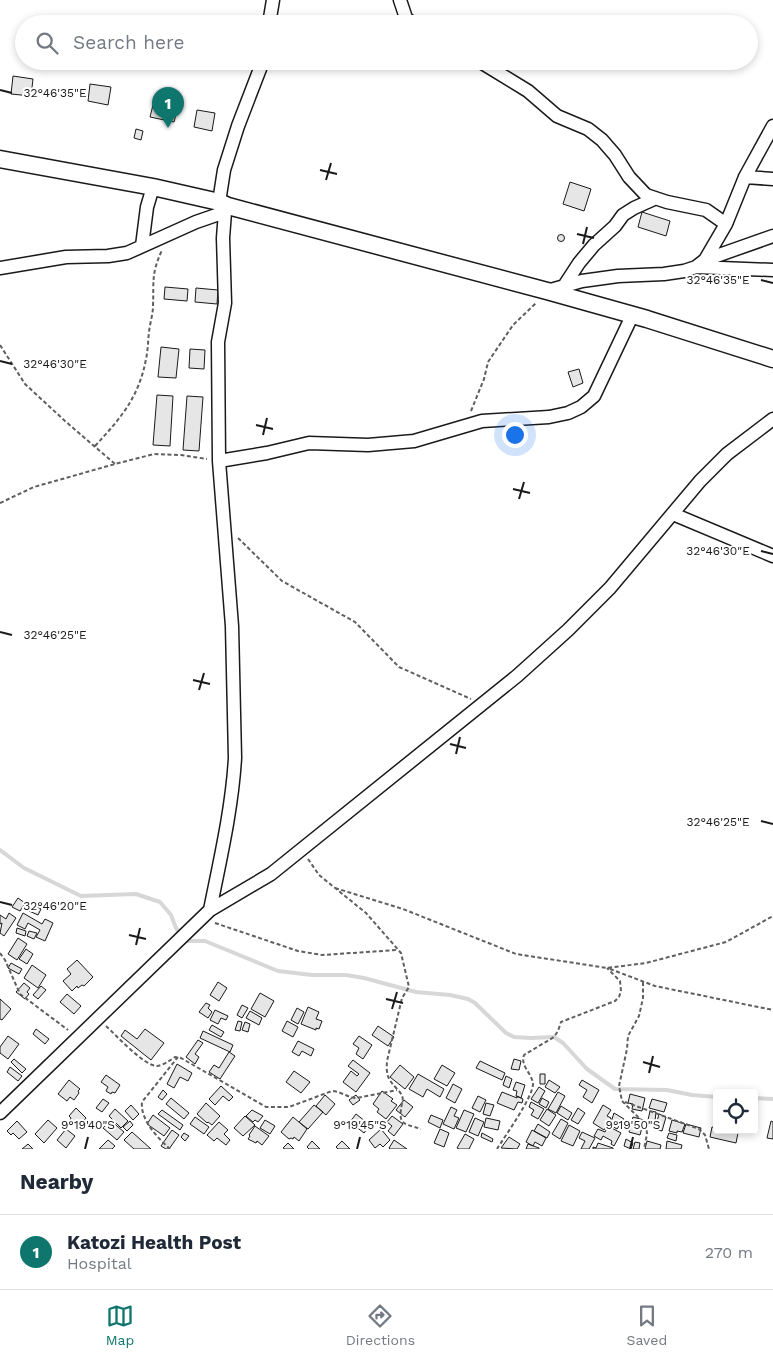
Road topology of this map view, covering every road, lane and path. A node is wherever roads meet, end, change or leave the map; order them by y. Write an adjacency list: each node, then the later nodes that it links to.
1 (272, 0): 3 (street)
2 (400, 0): 4 (street)
3 (270, 15)
4 (405, 15)
5 (260, 70): 13 (street)
6 (493, 70): 12 (street)
7 (773, 126): 9 (street)
8 (0, 160): 11 (main road)
9 (744, 177): 10 (street); 14 (street)
10 (773, 179)
11 (153, 187): 13 (main road); 17 (street)
12 (654, 199): 14 (street); 21 (street)
13 (224, 207): 15 (street); 22 (main road); 29 (street)
14 (726, 224): 18 (street)
15 (169, 234): 17 (street); 28 (path)
16 (773, 236): 18 (street)
17 (142, 246): 19 (street)
18 (700, 263): 20 (street); 21 (street)
19 (0, 268)
20 (773, 270)
21 (564, 286): 22 (street)
22 (547, 291): 23 (main road); 27 (path)
23 (632, 316): 25 (main road); 27 (street)
24 (0, 345): 28 (path)
25 (773, 358)
26 (773, 419): 32 (street)
27 (466, 425): 29 (street)
28 (95, 446): 30 (path)
29 (219, 461): 30 (path); 33 (street)
30 (115, 464): 31 (path)
31 (0, 503)
32 (673, 514): 34 (street); 35 (street)
33 (223, 522): 35 (path); 38 (street)
34 (773, 556)
35 (482, 704): 36 (street)
36 (302, 849): 37 (path); 38 (street)
37 (335, 888): 40 (path); 42 (path)
38 (205, 914): 40 (path); 45 (street)
39 (773, 916): 42 (path)
40 (398, 950): 48 (path)
41 (0, 953): 46 (path)
42 (607, 968): 43 (path); 53 (path)
43 (643, 982): 44 (path); 49 (path)
44 (773, 1010)
45 (98, 1018): 46 (street); 47 (path)
46 (78, 1037): 50 (street)
47 (178, 1057): 48 (path); 52 (path)
48 (397, 1090): 51 (path)
49 (622, 1101): 54 (path); 55 (path)
50 (0, 1113)
51 (421, 1129)
52 (170, 1149)
53 (497, 1149)
54 (644, 1149)
55 (710, 1149)

